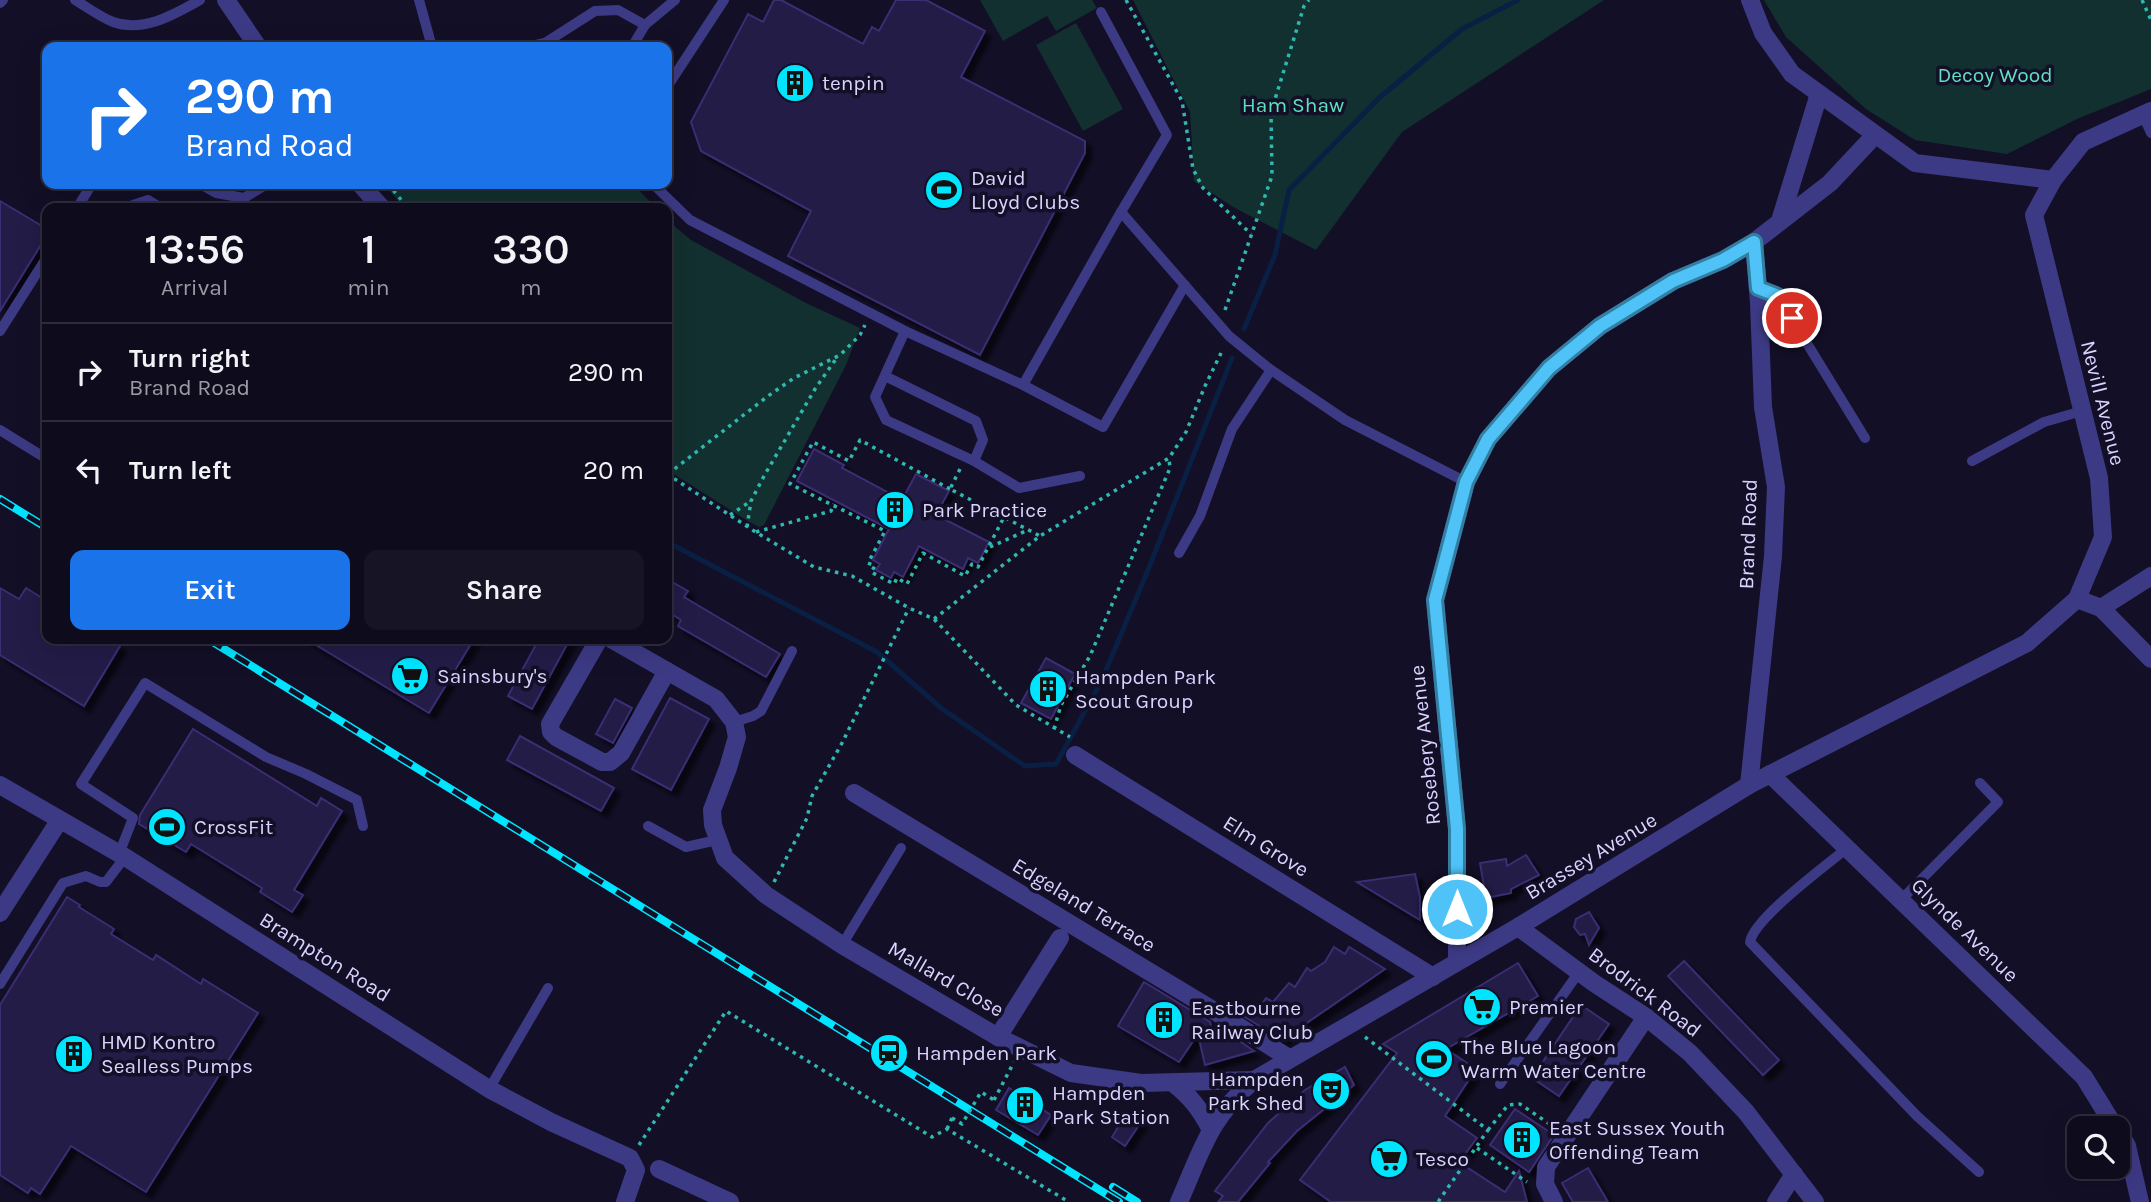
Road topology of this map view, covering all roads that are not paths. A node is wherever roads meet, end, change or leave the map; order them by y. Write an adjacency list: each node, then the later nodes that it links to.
1 (75, 0): 2 (lane)
2 (200, 0)
3 (226, 0): 10 (street)
4 (419, 0): 11 (lane)
5 (675, 0): 9 (lane)
6 (724, 0): 14 (lane)
7 (1750, 0): 15 (street)
8 (1101, 12): 25 (lane)
9 (645, 25): 12 (lane); 13 (lane)
10 (255, 42)
11 (431, 42)
12 (551, 42)
13 (635, 42)
14 (672, 79)
15 (1819, 94): 18 (street); 26 (street)
16 (2147, 113): 17 (lane); 19 (street)
17 (2151, 133)
18 (1875, 135): 19 (street); 26 (street, Rosebery Avenue)
19 (2053, 180): 36 (street, Nevill Avenue)
20 (210, 189): 21 (lane)
21 (259, 189)
22 (365, 189): 24 (street)
23 (658, 189): 32 (lane)
24 (377, 203)
25 (1121, 212): 29 (lane); 35 (lane)
26 (1780, 221): 27 (street, Rosebery Avenue)
27 (1754, 242): 30 (street, Brand Road); 43 (street, Rosebery Avenue)
28 (42, 265): 31 (lane)
29 (1185, 285): 33 (lane); 35 (lane)
30 (1758, 288): 38 (lane); 58 (street, Brand Road)
31 (0, 331)
32 (905, 331): 34 (lane); 35 (lane)
33 (1271, 369): 43 (lane); 44 (lane)
34 (885, 376): 40 (lane); 40 (lane)
35 (1023, 385)
36 (2082, 411): 41 (lane); 46 (street, Nevill Avenue)
37 (0, 430): 39 (lane)
38 (1865, 438)
39 (42, 456)
40 (970, 459): 42 (lane)
41 (1972, 461)
42 (1080, 476)
43 (1466, 482): 72 (street, Rosebery Avenue)
44 (1179, 553)
45 (2151, 576): 47 (street)
46 (2077, 599): 47 (street); 55 (street, Brassey Avenue)
47 (2101, 608): 51 (street)
48 (596, 644): 52 (street)
49 (620, 644): 52 (street)
50 (792, 651): 53 (lane)
51 (2151, 659)
52 (667, 671): 53 (street)
53 (734, 722): 63 (street, Mallard Close)
54 (1075, 755): 74 (street, Elm Grove)
55 (1770, 774): 58 (street, Brassey Avenue); 65 (street, Glynde Avenue)
56 (1980, 783): 67 (lane)
57 (0, 785): 60 (street, Brampton Road)
58 (1749, 785): 69 (street, Brassey Avenue)
59 (853, 793): 79 (street, Edgeland Terrace)
60 (60, 821): 66 (street, Brampton Road); 68 (street)
61 (363, 826): 66 (lane)
62 (648, 826): 63 (lane)
63 (717, 840): 71 (street, Mallard Close)
64 (901, 848): 71 (lane)
65 (1847, 848): 67 (street, Glynde Avenue); 89 (lane)
66 (122, 855): 75 (lane); 83 (street, Brampton Road)
67 (1901, 900): 84 (street, Glynde Avenue)
68 (0, 913)
69 (1518, 927): 72 (street, Brassey Avenue); 73 (street, Brodrick Road)
70 (1060, 938): 78 (street, Mallard Close)
71 (842, 945): 78 (street, Mallard Close)
72 (1457, 962): 74 (street, Brassey Avenue)
73 (1579, 972): 77 (street, Brodrick Road); 82 (lane)
74 (1433, 976): 79 (street, Brassey Avenue)
75 (0, 984)
76 (548, 988): 83 (lane)
77 (1646, 1017): 90 (street, Brodrick Road); 94 (street)
78 (998, 1037): 81 (street)
79 (1289, 1058): 80 (street, Brassey Avenue)
80 (1254, 1080): 81 (street); 85 (street, Brassey Avenue)
81 (1172, 1083): 85 (street)
82 (1500, 1084)
83 (489, 1089): 87 (street, Brampton Road)
84 (2108, 1116)
85 (1210, 1128): 93 (street, Brassey Avenue)
86 (2130, 1159): 97 (street, Glynde Avenue)
87 (633, 1164): 88 (lane); 91 (street)
88 (659, 1169): 92 (street)
89 (1979, 1172)
90 (1794, 1174): 95 (street); 96 (street, Brodrick Road)
91 (625, 1202)
92 (730, 1202)
93 (1180, 1202)
94 (1554, 1202)
95 (1776, 1202)
96 (1815, 1202)
97 (2140, 1202)

